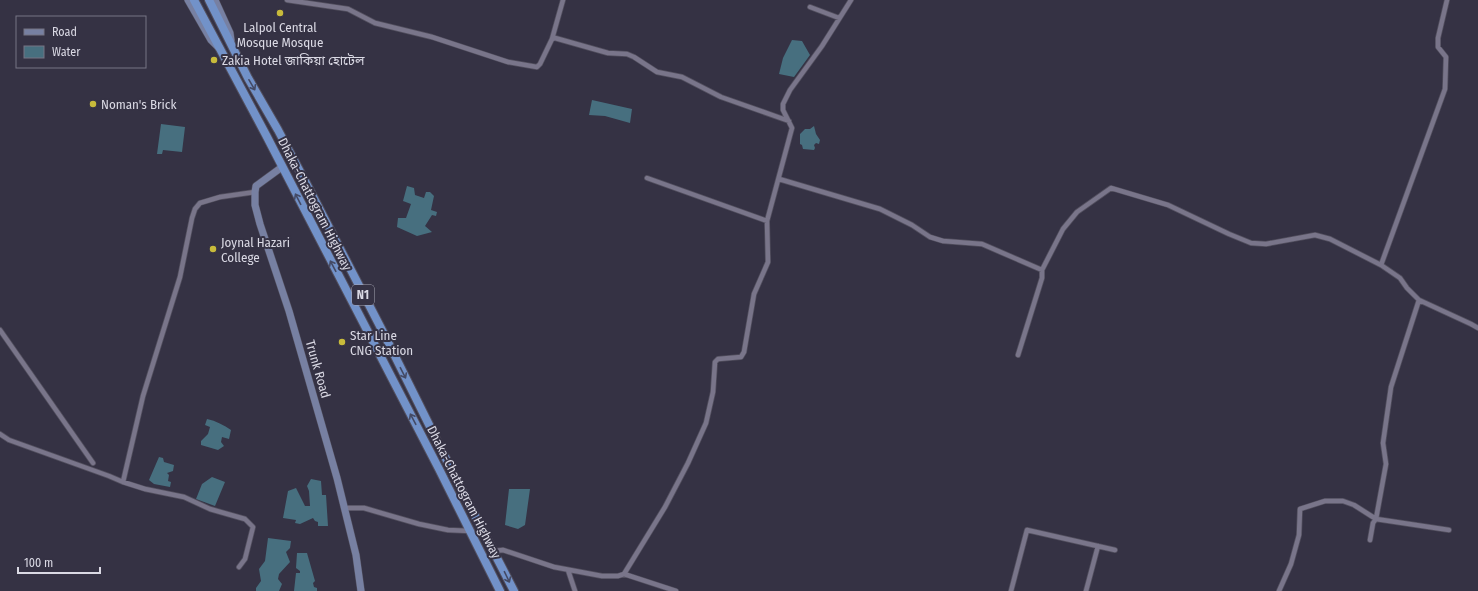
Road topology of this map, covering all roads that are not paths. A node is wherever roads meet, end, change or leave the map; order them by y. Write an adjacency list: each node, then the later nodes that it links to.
1 (188, 0): 13 (main road)
2 (194, 0): 13 (highway, Dhaka-Chattogram Highway / N1)
3 (209, 0): 12 (highway, Dhaka-Chattogram Highway / N1)
4 (215, 0): 12 (main road)
5 (287, 0): 11 (street)
6 (563, 0): 11 (street)
7 (851, 0): 10 (street)
8 (1447, 0): 26 (street)
9 (810, 7): 10 (street)
10 (839, 18): 14 (street)
11 (552, 39): 14 (street)
12 (233, 47): 15 (highway, Dhaka-Chattogram Highway / N1, one-way to 15)
13 (221, 50): 16 (highway, Dhaka-Chattogram Highway / N1)
14 (789, 121): 19 (street)
15 (278, 130): 16 (highway); 22 (highway, Dhaka-Chattogram Highway / N1)
16 (266, 135): 17 (highway, Dhaka-Chattogram Highway / N1)
17 (282, 167): 20 (main road); 23 (highway, Dhaka-Chattogram Highway / N1, one-way to 17)
18 (647, 178): 21 (street)
19 (778, 179): 21 (street); 27 (street)
20 (255, 192): 34 (street); 35 (main road, Trunk Road)
21 (767, 221): 45 (street)
22 (329, 229): 23 (highway); 24 (highway, Dhaka-Chattogram Highway / N1)
23 (316, 234): 25 (highway, Dhaka-Chattogram Highway / N1)
24 (338, 247): 25 (highway); 42 (highway, Dhaka-Chattogram Highway / N1, one-way to 42)
25 (327, 254): 38 (highway, Dhaka-Chattogram Highway / N1, one-way to 25)
26 (1381, 265): 27 (street); 28 (street)
27 (1042, 270): 31 (street)
28 (1419, 300): 29 (street); 36 (street)
29 (1478, 328)
30 (0, 330): 33 (street)
31 (1018, 355)
32 (0, 434): 34 (street)
33 (93, 463)
34 (123, 482): 43 (street)
35 (344, 508): 38 (street); 46 (main road, Trunk Road)
36 (1376, 519): 37 (street); 39 (street); 53 (street)
37 (1449, 530)
38 (470, 531): 47 (highway, Dhaka-Chattogram Highway / N1)
39 (1370, 540)
40 (1098, 546): 41 (street); 51 (street); 52 (street)
41 (1115, 550)
42 (494, 551): 44 (street); 48 (highway, Dhaka-Chattogram Highway / N1, one-way to 48)
43 (239, 567)
44 (568, 570): 45 (street); 49 (street)
45 (624, 574): 50 (street)
46 (361, 591)
47 (500, 591)
48 (514, 591)
49 (575, 591)
50 (676, 591)
51 (1011, 591)
52 (1086, 591)
53 (1279, 591)

